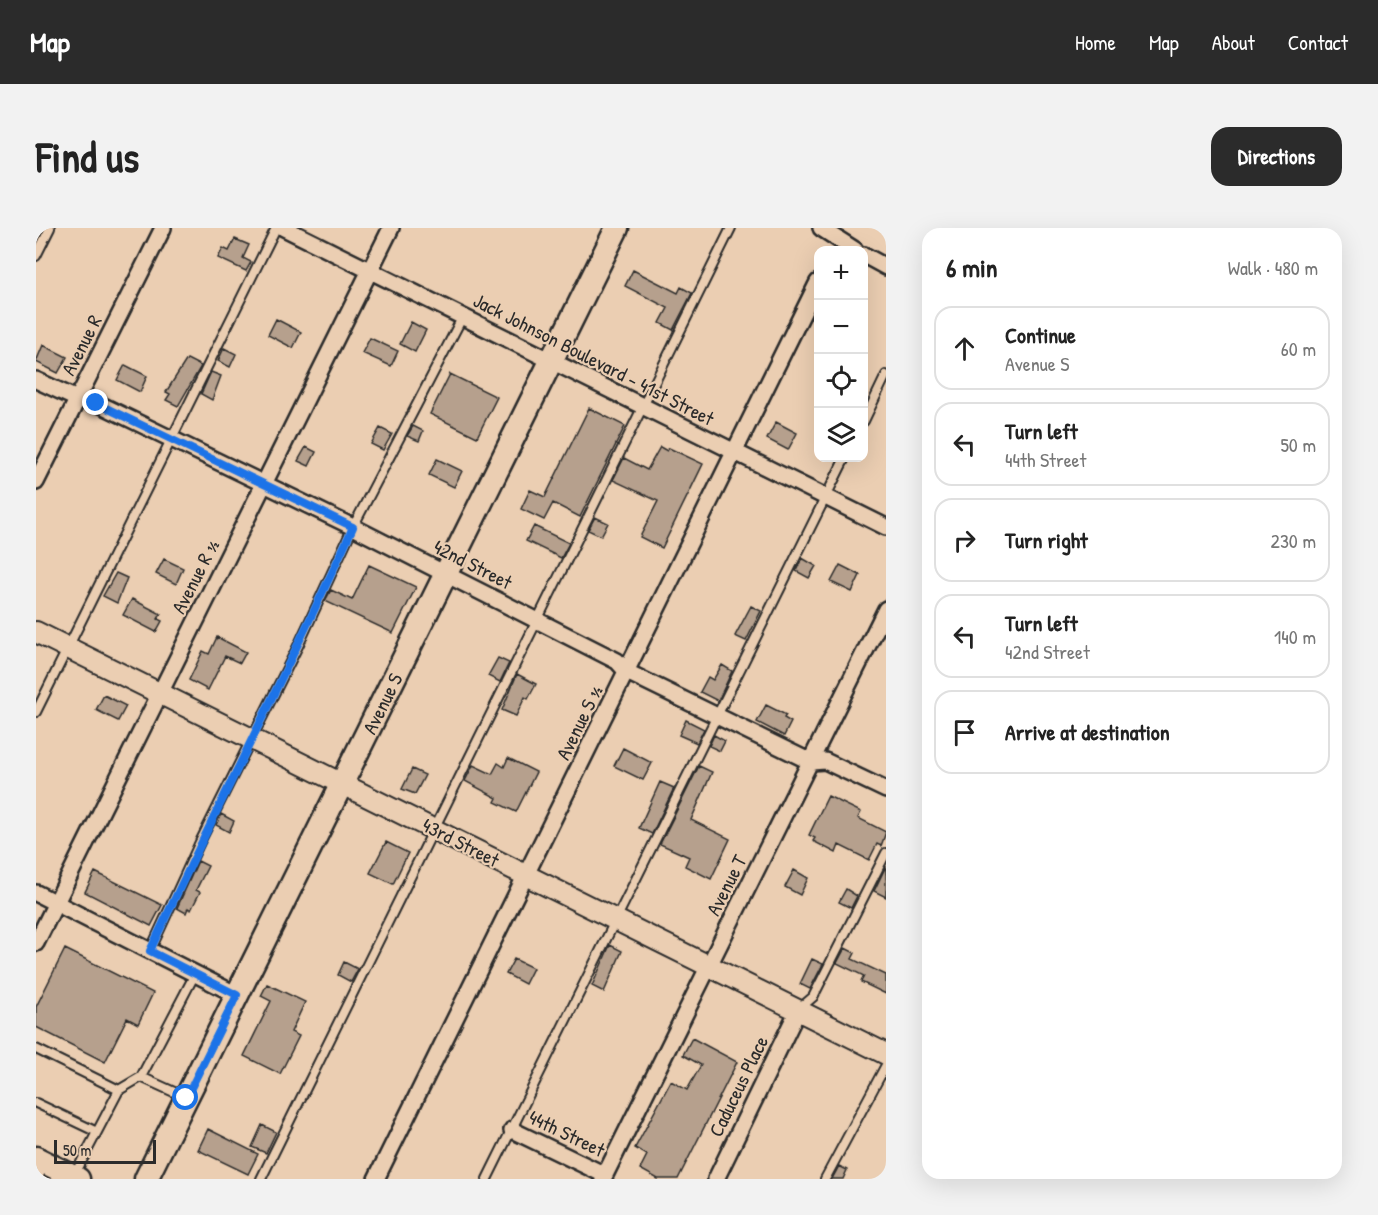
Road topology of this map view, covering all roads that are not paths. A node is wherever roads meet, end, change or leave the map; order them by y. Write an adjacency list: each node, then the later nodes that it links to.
1 (50, 228): 10 (lane)
2 (164, 228): 19 (street, Avenue R)
3 (276, 228): 22 (lane)
4 (284, 228): 13 (street, Jack Johnson Boulevard - 41st Street)
5 (391, 228): 13 (street, Avenue R ½)
6 (617, 228): 16 (main road, Avenue S)
7 (730, 228): 20 (lane)
8 (821, 228): 9 (street)
9 (839, 240)
10 (36, 256)
11 (868, 257): 12 (street)
12 (886, 267)
13 (371, 270): 15 (street, Jack Johnson Boulevard - 41st Street); 26 (street, Avenue R ½)
14 (814, 292): 23 (street, Avenue S ½)
15 (463, 316): 16 (street, Jack Johnson Boulevard - 41st Street); 28 (lane)
16 (550, 362): 20 (street, Jack Johnson Boulevard - 41st Street); 30 (main road, Avenue S)
17 (886, 375): 21 (lane)
18 (36, 380): 19 (street, 42nd Street)
19 (77, 399): 22 (street, 42nd Street); 25 (street, Avenue R)
20 (642, 408): 23 (street, Jack Johnson Boulevard - 41st Street); 32 (lane)
21 (868, 413)
22 (172, 439): 26 (street, 42nd Street); 34 (lane)
23 (735, 453): 27 (street, Jack Johnson Boulevard - 41st Street); 35 (street, Avenue S ½)
24 (843, 462): 27 (lane)
25 (36, 482)
26 (265, 484): 28 (street, 42nd Street); 36 (street, Avenue R ½)
27 (825, 498): 29 (street, Jack Johnson Boulevard - 41st Street); 38 (lane)
28 (353, 527): 30 (street, 42nd Street); 39 (lane)
29 (886, 527)
30 (446, 574): 32 (street, 42nd Street); 41 (main road, Avenue S)
31 (886, 609): 40 (street, Avenue T)
32 (539, 621): 35 (street, 42nd Street); 43 (lane)
33 (36, 632): 34 (street, 43rd Street)
34 (68, 647): 36 (street, 43rd Street); 37 (lane)
35 (627, 672): 38 (street, 42nd Street); 45 (street, Avenue S ½)
36 (160, 693): 39 (street, 43rd Street); 47 (street, Avenue R ½)
37 (36, 712)
38 (717, 716): 40 (street, 42nd Street); 48 (lane)
39 (251, 737): 41 (street, 43rd Street); 50 (lane)
40 (811, 762): 42 (street, 42nd Street); 51 (street, Avenue T)
41 (342, 783): 43 (street, 43rd Street); 53 (main road, Avenue S)
42 (886, 790)
43 (434, 829): 45 (street, 43rd Street); 68 (lane)
44 (886, 853): 54 (lane)
45 (526, 875): 48 (street, 43rd Street); 69 (street, Avenue S ½)
46 (36, 893): 47 (street)
47 (56, 902): 49 (street, Avenue R ½); 50 (street)
48 (616, 920): 51 (street, 43rd Street); 62 (lane)
49 (36, 943)
50 (150, 951): 52 (street)
51 (709, 966): 54 (street, 43rd Street); 65 (street, Avenue T)
52 (195, 974): 53 (street); 58 (lane)
53 (237, 995): 60 (main road, Avenue S)
54 (798, 1010): 56 (street, 43rd Street); 71 (street, Caduceus Place)
55 (36, 1049): 59 (lane)
56 (886, 1054)
57 (886, 1065): 72 (lane)
58 (141, 1077): 59 (lane); 60 (lane)
59 (119, 1090): 63 (lane)
60 (186, 1098): 67 (main road, Avenue S)
61 (36, 1103): 63 (lane)
62 (512, 1130): 65 (street, 44th Street); 70 (lane)
63 (97, 1132): 66 (lane)
64 (40, 1167): 66 (main road)
65 (604, 1177)
66 (76, 1178)
67 (146, 1179)
68 (261, 1179)
69 (376, 1179)
70 (487, 1179)
71 (716, 1179)
72 (825, 1179)

